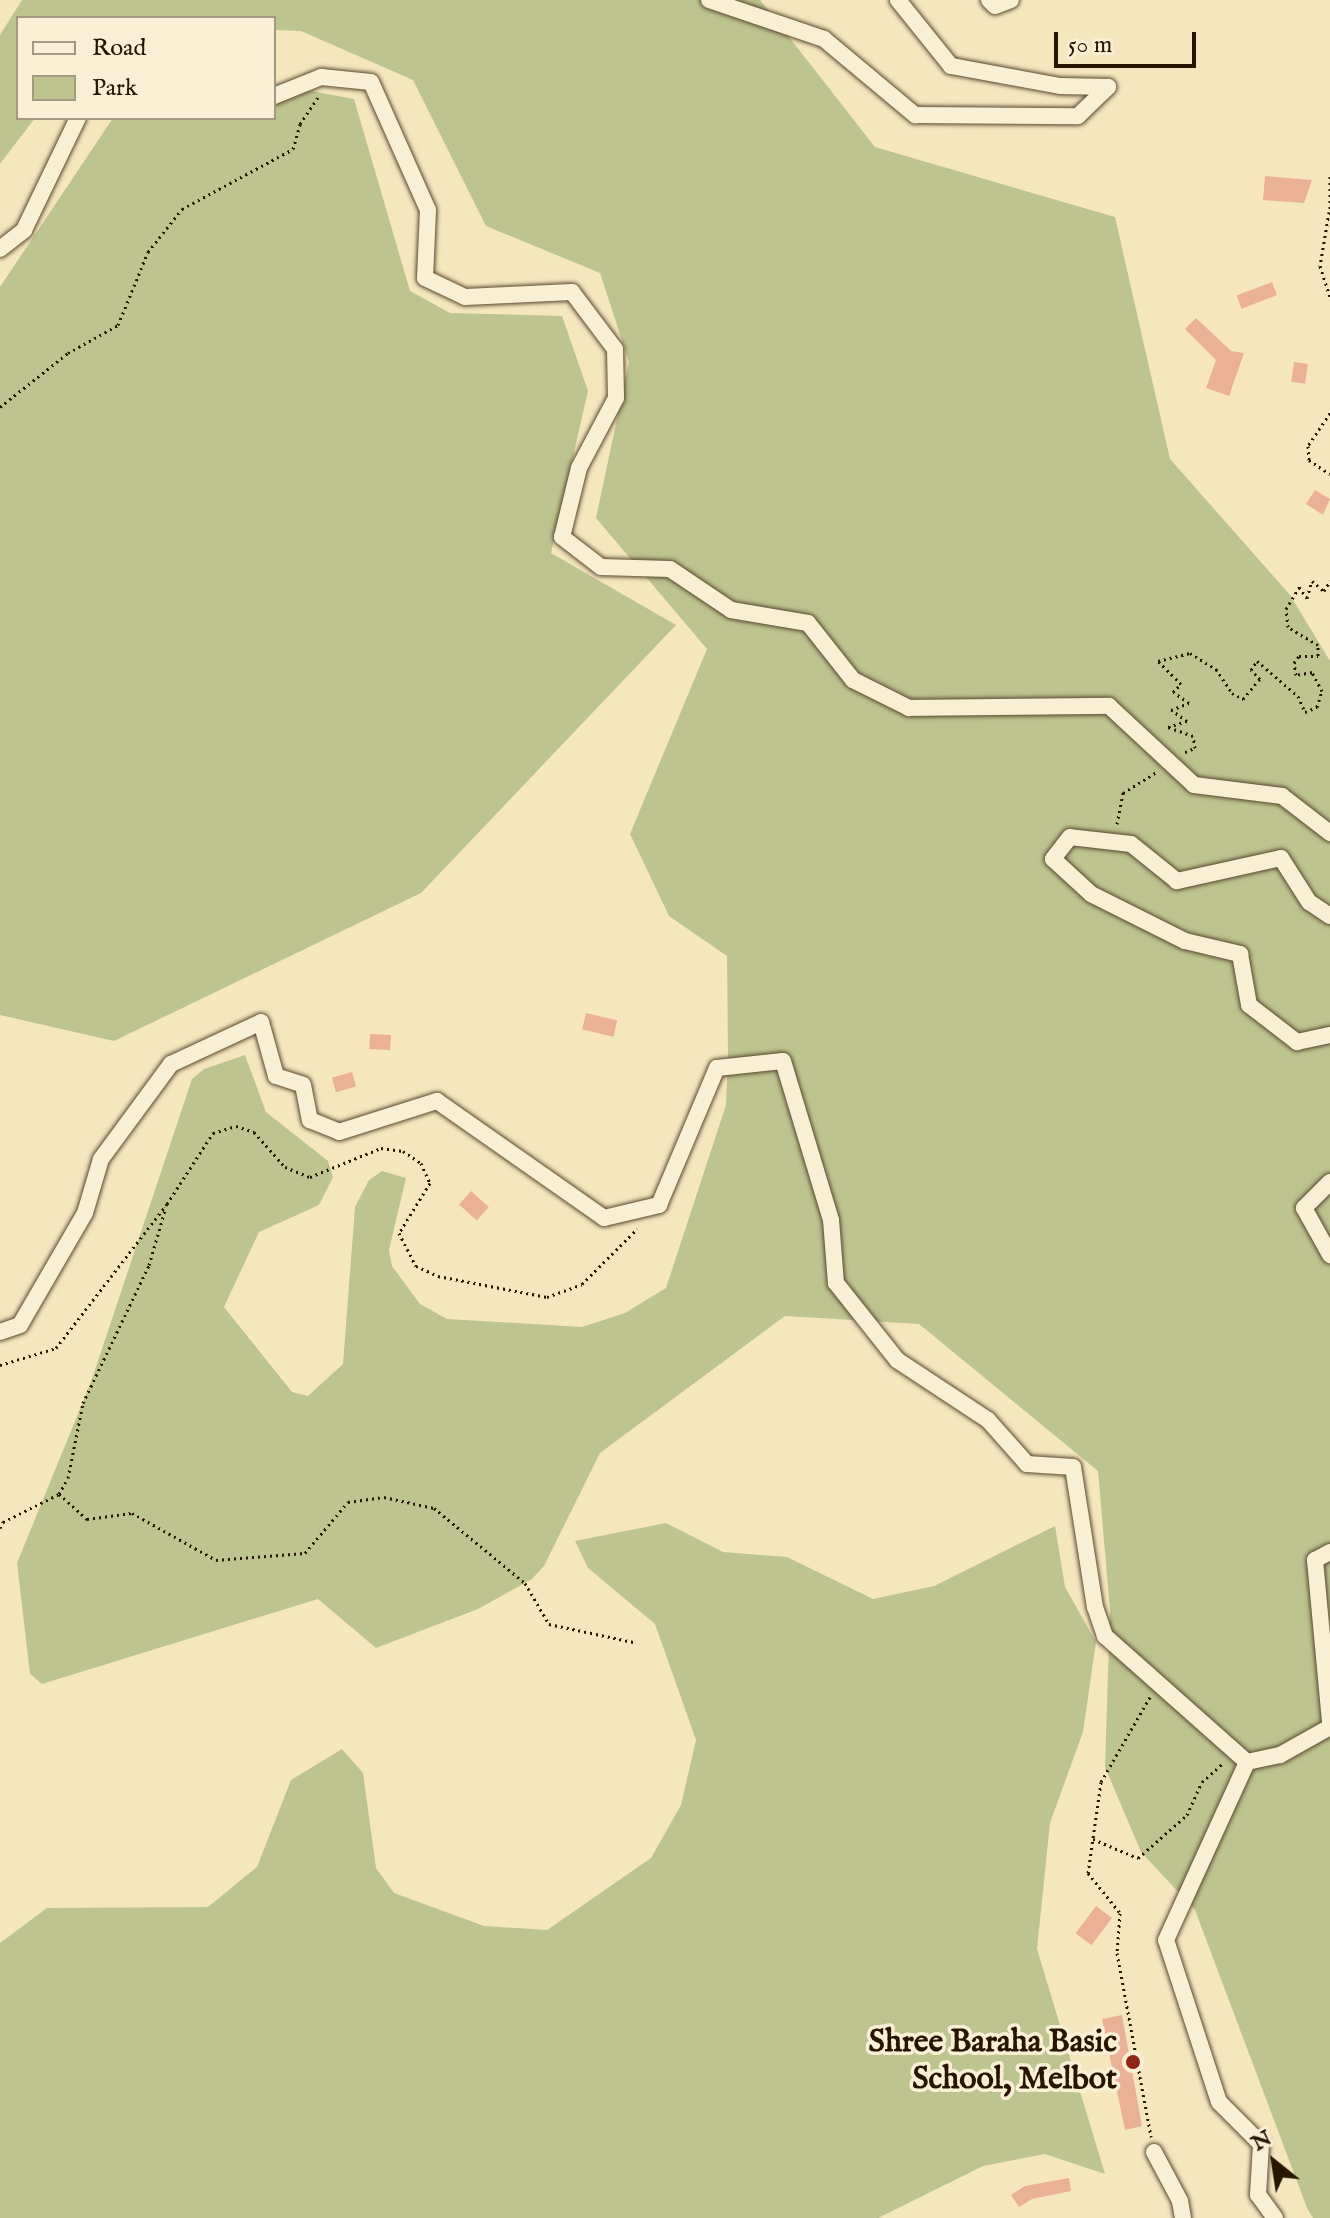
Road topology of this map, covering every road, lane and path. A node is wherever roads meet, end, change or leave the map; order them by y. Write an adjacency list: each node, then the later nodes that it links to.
1 (709, 0): 2 (street)
2 (898, 0)
3 (989, 0): 4 (street)
4 (1011, 0)
5 (336, 78): 6 (street); 12 (path); 16 (street)
6 (276, 95)
7 (77, 120): 10 (street)
8 (1330, 176): 9 (path)
9 (1329, 212): 11 (path)
10 (0, 249)
11 (1330, 297)
12 (0, 407)
13 (1330, 413): 14 (path)
14 (1330, 474)
15 (1330, 581): 16 (path)
16 (1167, 760): 17 (street); 18 (path)
17 (1330, 833)
18 (1100, 840): 19 (street); 20 (street)
19 (1330, 916)
20 (1330, 1035)
21 (1330, 1182): 24 (street)
22 (167, 1204): 23 (path); 26 (path); 27 (path)
23 (638, 1227)
24 (1330, 1255)
25 (0, 1332): 31 (street)
26 (0, 1365)
27 (59, 1494): 28 (path); 30 (path)
28 (0, 1528)
29 (1330, 1552): 32 (street)
30 (633, 1642)
31 (1158, 1684): 33 (street); 34 (path)
32 (1330, 1725): 33 (street)
33 (1247, 1762): 34 (path); 37 (street)
34 (1093, 1839): 35 (path)
35 (1154, 2152): 36 (street)
36 (1183, 2218)
37 (1275, 2218)

